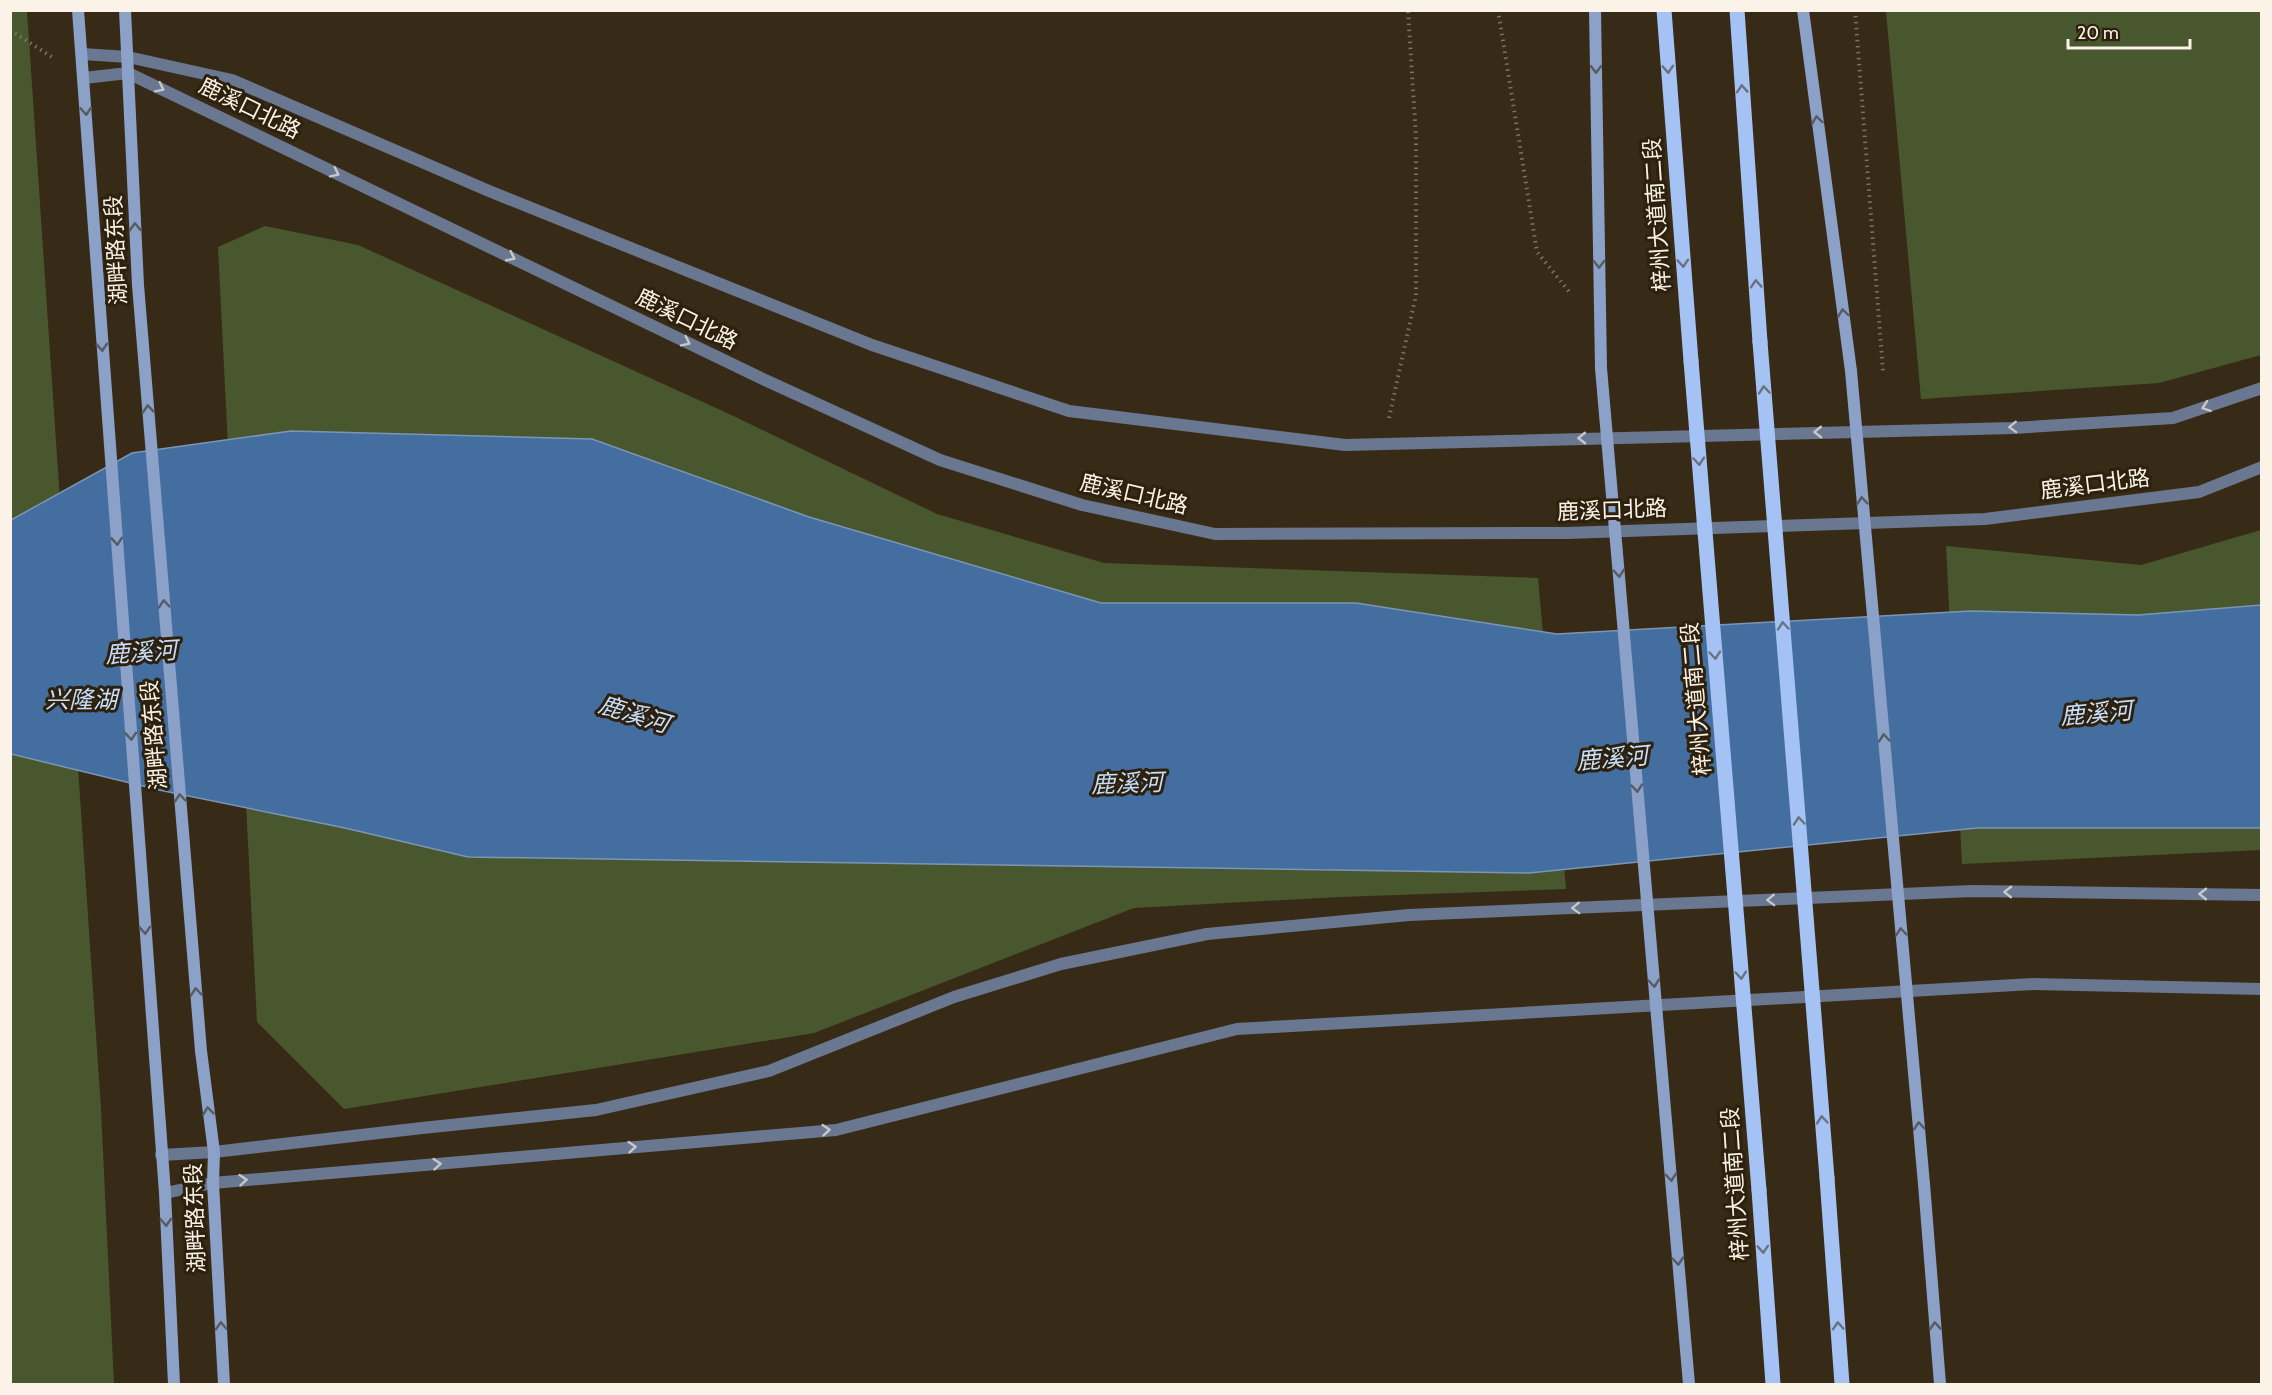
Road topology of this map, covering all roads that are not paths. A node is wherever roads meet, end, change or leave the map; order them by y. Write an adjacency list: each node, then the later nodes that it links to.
1 (78, 10): 7 (main road, 湖畔路东段)
2 (125, 10): 8 (main road, 湖畔路东段)
3 (1595, 10): 21 (main road, one-way to 21, bridge)
4 (1664, 10): 22 (main road, 梓州大道南二段, one-way to 22, bridge)
5 (1737, 10): 23 (main road, one-way to 5, bridge)
6 (1803, 10): 24 (main road, one-way to 6, bridge)
7 (82, 54): 8 (street, 鹿溪口北路); 10 (main road, 湖畔路东段)
8 (128, 57): 9 (main road, 湖畔路东段); 11 (street, 鹿溪口北路, one-way to 8)
9 (128, 73): 10 (street); 12 (street, 鹿溪口北路, one-way to 12); 15 (main road, 湖畔路东段, one-way to 9)
10 (84, 78): 16 (main road, 湖畔路东段, one-way to 16)
11 (2262, 388)
12 (2262, 467)
13 (2262, 895): 15 (street, one-way to 15)
14 (2262, 989): 17 (street, one-way to 14)
15 (214, 1152): 16 (street); 17 (main road, 湖畔路东段)
16 (161, 1155): 18 (main road, 湖畔路东段)
17 (213, 1183): 18 (street); 20 (main road, 湖畔路东段, one-way to 17)
18 (165, 1193): 19 (main road, 湖畔路东段, one-way to 19)
19 (174, 1384)
20 (224, 1384)
21 (1689, 1384)
22 (1773, 1384)
23 (1842, 1384)
24 (1940, 1384)

